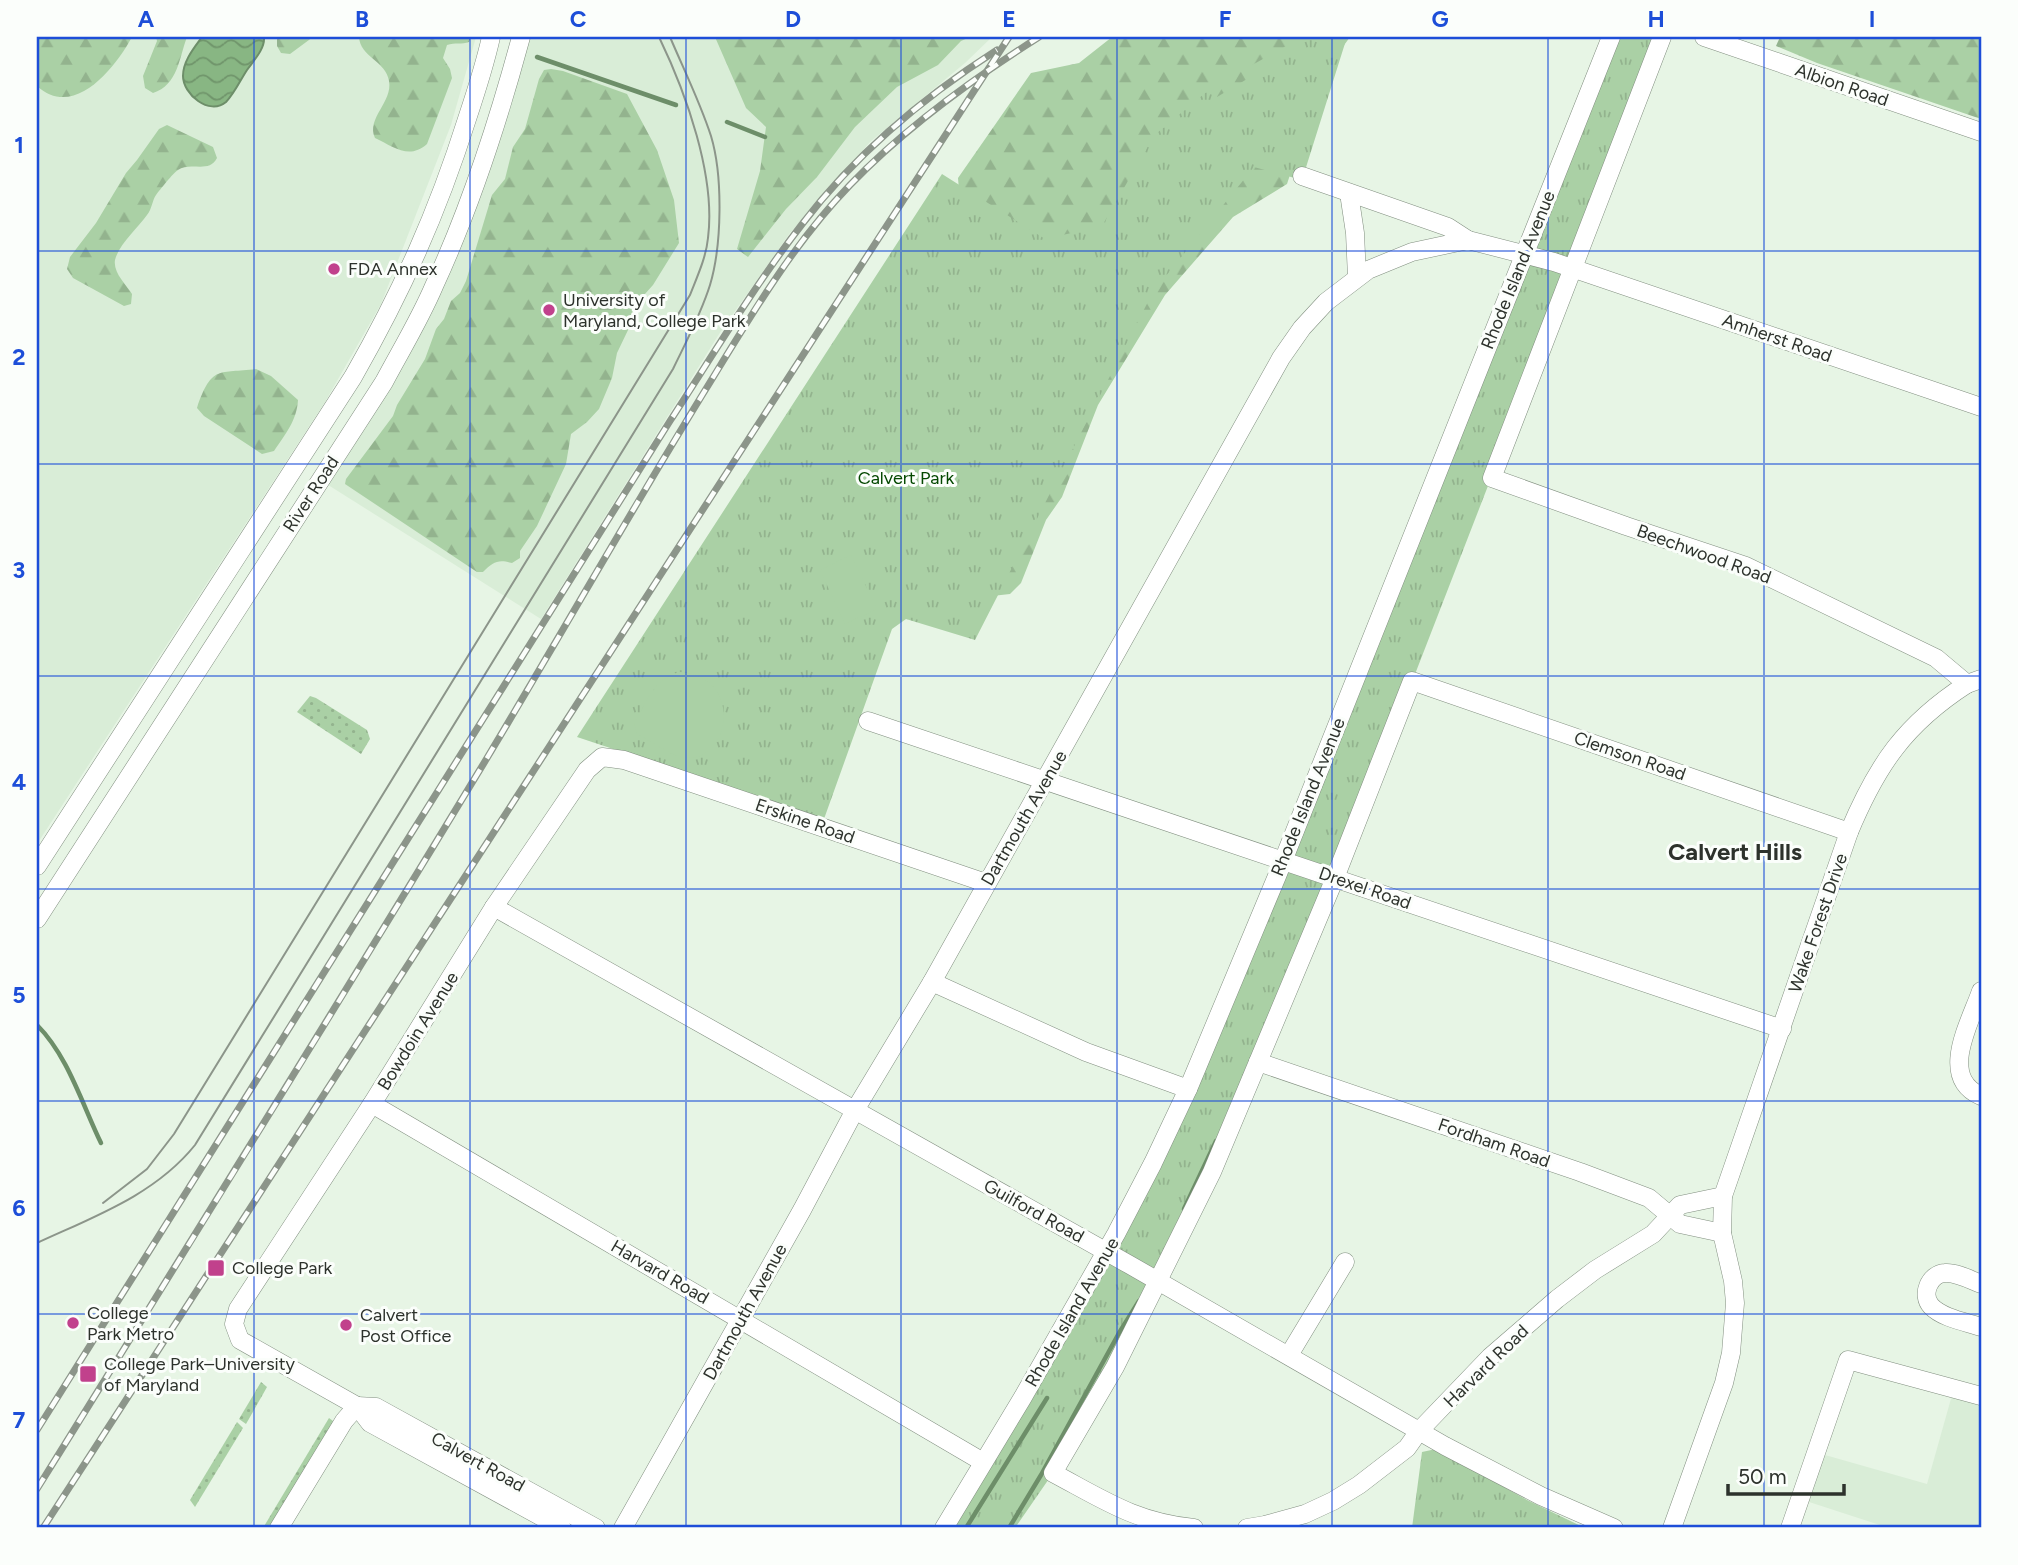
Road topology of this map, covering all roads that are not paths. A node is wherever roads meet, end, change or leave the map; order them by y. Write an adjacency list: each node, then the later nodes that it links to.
1 (491, 37): 20 (street, River Road)
2 (521, 37): 24 (street, River Road)
3 (1611, 37): 10 (street, Rhode Island Avenue)
4 (1662, 37): 11 (street)
5 (1704, 37): 6 (street, Albion Road)
6 (1981, 132)
7 (1302, 176): 8 (street)
8 (1349, 192): 9 (street); 12 (street)
9 (1468, 240): 10 (street, Dartmouth Avenue); 12 (street, Dartmouth Avenue)
10 (1525, 253): 11 (street, Amherst Road); 19 (street, Rhode Island Avenue)
11 (1573, 268): 13 (street, Amherst Road); 14 (street, Beechwood Road)
12 (1357, 277): 17 (street, Dartmouth Avenue)
13 (1981, 407)
14 (1974, 681): 18 (street, Wake Forest Drive)
15 (868, 721): 17 (street, Drexel Road)
16 (624, 760): 22 (street, Erskine Road); 23 (street, Bowdoin Avenue)
17 (1045, 781): 19 (street, Drexel Road); 22 (street, Dartmouth Avenue)
18 (1849, 832): 21 (street, Clemson Road); 27 (street, Wake Forest Drive)
19 (1283, 861): 21 (street, Drexel Road); 29 (street, Rhode Island Avenue)
20 (37, 866)
21 (1335, 878): 27 (street, Drexel Road); 28 (street)
22 (986, 883): 25 (street, Dartmouth Avenue)
23 (494, 907): 31 (street, Bowdoin Avenue); 32 (street, Guilford Road)
24 (37, 919)
25 (932, 982): 29 (street); 32 (street, Dartmouth Avenue)
26 (1981, 991): 30 (street)
27 (1782, 1029): 33 (street, Wake Forest Drive)
28 (1258, 1062): 34 (street, Fordham Road); 38 (street)
29 (1188, 1089): 36 (street, Rhode Island Avenue)
30 (1981, 1096)
31 (372, 1104): 40 (street, Harvard Road); 42 (street, Bowdoin Avenue)
32 (855, 1110): 36 (street, Guilford Road); 40 (street, Dartmouth Avenue)
33 (1723, 1196): 34 (street); 35 (street, Wake Forest Drive)
34 (1670, 1215): 35 (street); 46 (street, Harvard Road)
35 (1722, 1233): 56 (street)
36 (1106, 1252): 38 (street, Guilford Road); 47 (street, Rhode Island Avenue)
37 (1345, 1262): 43 (street)
38 (1159, 1281): 43 (street, Guilford Road); 53 (street)
39 (1981, 1284): 41 (street)
40 (740, 1320): 47 (street, Harvard Road); 51 (street, Dartmouth Avenue)
41 (1981, 1327)
42 (235, 1330): 45 (street, Calvert Road)
43 (1289, 1355): 46 (street, Guilford Road)
44 (1981, 1396): 57 (street)
45 (357, 1406): 48 (street); 49 (street, Calvert Road); 50 (street, Calvert Road)
46 (1419, 1431): 54 (street, Harvard Road); 55 (street, Guilford Road)
47 (983, 1462): 52 (street, Rhode Island Avenue)
48 (279, 1528)
49 (562, 1528)
50 (596, 1528)
51 (623, 1528)
52 (944, 1528)
53 (1194, 1528)
54 (1247, 1528)
55 (1614, 1528)
56 (1672, 1528)
57 (1790, 1528)

